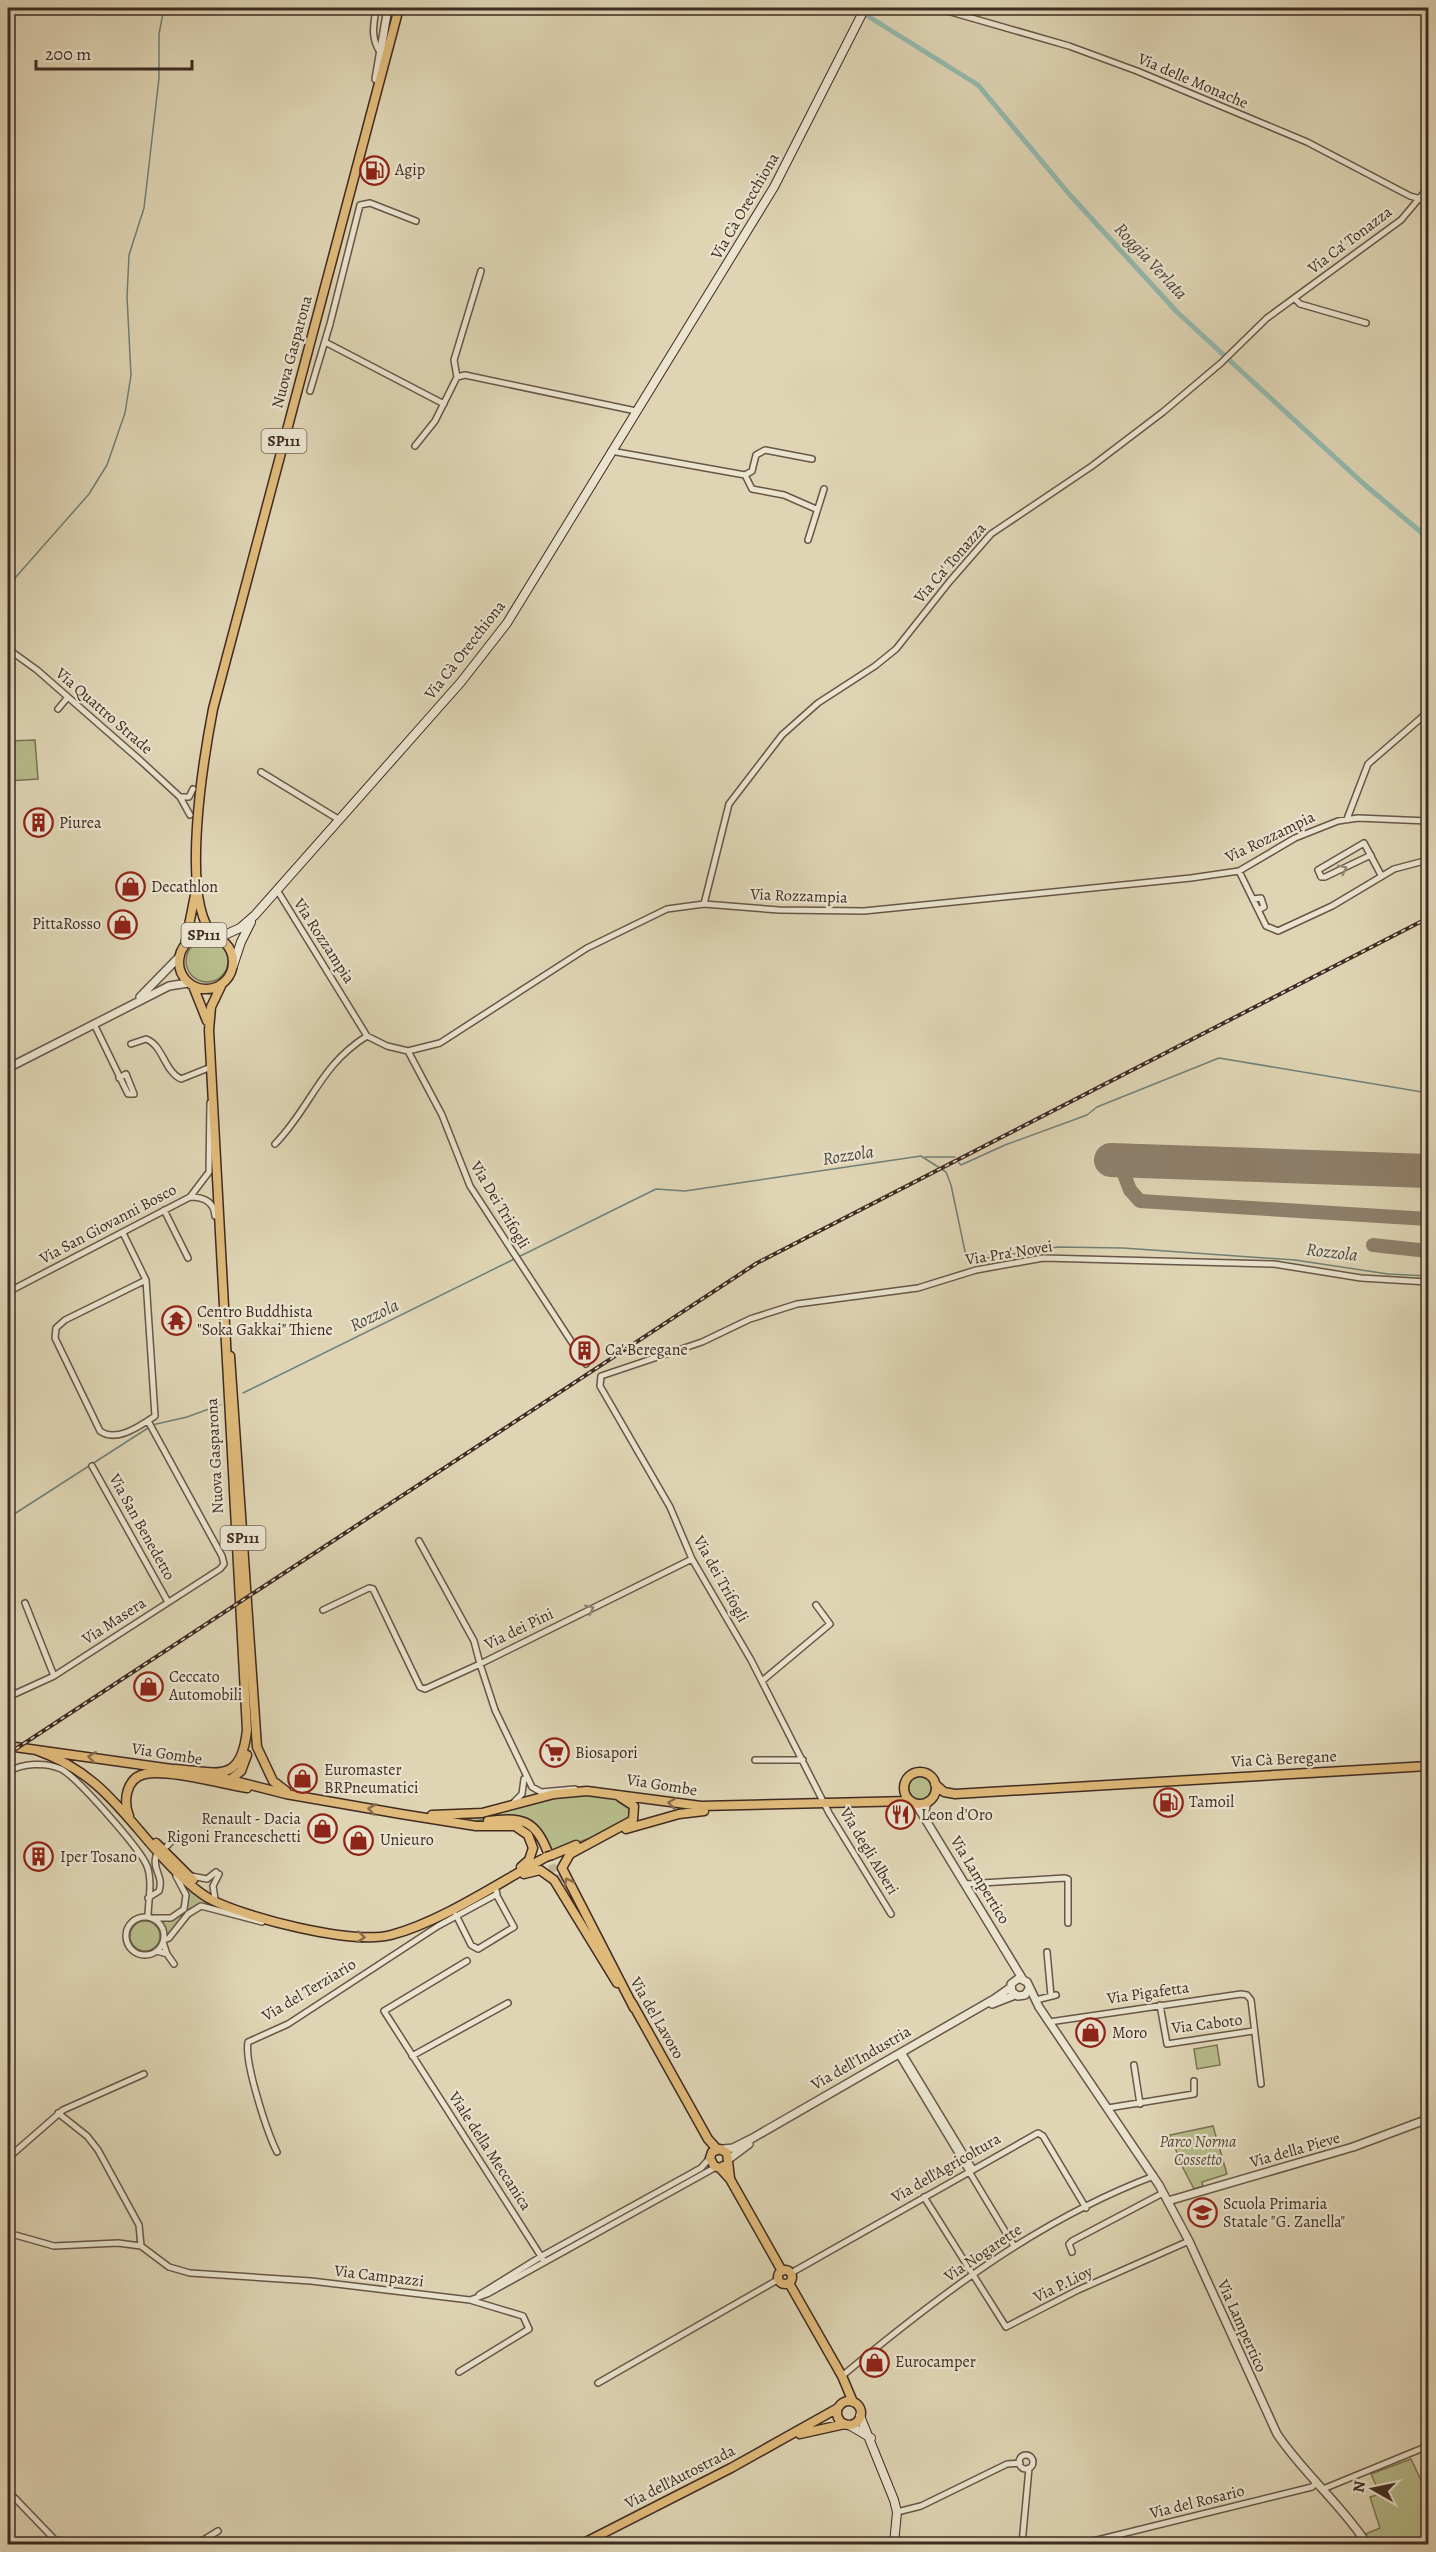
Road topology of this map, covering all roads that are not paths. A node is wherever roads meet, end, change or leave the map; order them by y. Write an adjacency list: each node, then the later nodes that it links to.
1 (376, 8): 6 (street)
2 (388, 8): 6 (street)
3 (399, 8): 7 (main road, Nuova Gasparona / SP111)
4 (937, 8): 9 (street, Via delle Monache)
5 (864, 11): 21 (main road, Via Cà Orecchiona)
6 (380, 52): 7 (street)
7 (366, 133): 14 (main road, Nuova Gasparona / SP111)
8 (1428, 188): 9 (street, Via Ca' Tonazza)
9 (1418, 199): 10 (street, Via delle Monache); 13 (street, Via Ca' Tonazza)
10 (1428, 201)
11 (416, 221): 16 (street)
12 (481, 271): 18 (street)
13 (1294, 298): 15 (street); 46 (street, Via Ca' Tonazza)
14 (317, 319): 16 (street); 44 (main road, Nuova Gasparona / SP111)
15 (1366, 323)
16 (330, 324): 17 (street)
17 (325, 342): 19 (street); 20 (street)
18 (457, 377): 20 (street); 21 (street)
19 (310, 391)
20 (444, 404): 22 (street)
21 (636, 411): 23 (main road, Via Cà Orecchiona)
22 (415, 447)
23 (611, 451): 25 (street); 37 (main road, Via Cà Orecchiona)
24 (812, 459): 25 (street)
25 (745, 475): 27 (street)
26 (824, 489): 27 (street)
27 (816, 509): 28 (street)
28 (808, 540)
29 (8, 649): 30 (street, Via Quattro Strade)
30 (68, 697): 31 (street); 35 (street, Via Quattro Strade)
31 (58, 709)
32 (1428, 712): 38 (street)
33 (261, 772): 37 (street)
34 (193, 789): 35 (street)
35 (180, 797): 36 (street, Via Quattro Strade)
36 (190, 815)
37 (338, 819): 45 (main road, Via Cà Orecchiona)
38 (1347, 819): 39 (street, Via Rozzampia); 42 (street, Via Rozzampia)
39 (1428, 821)
40 (1371, 855): 40 (street, one-way to 40); 43 (street)
41 (1428, 860): 43 (street)
42 (1239, 871): 43 (street); 46 (street, Via Rozzampia)
43 (1381, 875)
44 (197, 882): 48 (main road, Nuova Gasparona / SP111); 49 (main road, Nuova Gasparona / SP111)
45 (277, 890): 47 (main road, Via Cà Orecchiona); 57 (street, Via Rozzampia)
46 (704, 904): 59 (street, Via Rozzampia)
47 (255, 915): 48 (main road, Via Cà Orecchiona); 51 (main road, Via Cà Orecchiona)
48 (216, 937): 49 (main road, SP111); 51 (main road, Nuova Gasparona / SP111)
49 (185, 945): 50 (main road, Nuova Gasparona / SP111)
50 (180, 956): 52 (main road, Nuova Gasparona / SP111); 54 (street)
51 (233, 966): 53 (main road, Nuova Gasparona / SP111)
52 (190, 984): 53 (main road); 54 (street); 56 (main road, Nuova Gasparona / SP111)
53 (222, 984): 56 (main road, Nuova Gasparona / SP111)
54 (134, 1003): 55 (street)
55 (93, 1024): 61 (street); 62 (street)
56 (209, 1030): 60 (main road, Nuova Gasparona / SP111)
57 (367, 1036): 59 (street); 64 (street)
58 (131, 1044): 60 (street)
59 (408, 1051): 74 (street, Via Dei Trifogli)
60 (211, 1067): 63 (main road, Nuova Gasparona / SP111)
61 (8, 1068)
62 (120, 1078)
63 (212, 1090): 65 (street); 69 (main road, Nuova Gasparona / SP111)
64 (275, 1144)
65 (190, 1197): 66 (street, Via San Giovanni Bosco); 69 (street)
66 (164, 1210): 67 (street, Via San Giovanni Bosco); 68 (street)
67 (123, 1233): 70 (street); 72 (street, Via San Giovanni Bosco)
68 (188, 1258)
69 (223, 1278): 73 (main road, Nuova Gasparona / SP111)
70 (146, 1280): 76 (street); 76 (street)
71 (1428, 1282): 75 (street, Via Pra' Novei)
72 (8, 1292)
73 (225, 1329): 88 (main road, Nuova Gasparona / SP111); 104 (main road, Nuova Gasparona / SP111)
74 (586, 1364)
75 (608, 1372): 79 (street, Via dei Trifogli)
76 (150, 1425): 81 (street, Via Masera)
77 (92, 1466): 81 (street, Via San Benedetto)
78 (419, 1541): 84 (street, Via dei Pini)
79 (692, 1559): 84 (street, Via dei Pini, one-way to 79); 86 (street, Via dei Trifogli)
80 (25, 1602): 85 (street)
81 (168, 1602): 85 (street, Via Masera)
82 (816, 1605): 86 (street)
83 (323, 1610): 84 (street)
84 (480, 1664): 97 (street)
85 (54, 1676): 87 (street, Via Masera)
86 (762, 1681): 92 (street, Via dei Trifogli)
87 (8, 1697)
88 (247, 1730): 95 (main road, Nuova Gasparona / SP111); 98 (main road, SP111)
89 (8, 1746): 90 (main road, Via Gombe)
90 (36, 1750): 93 (main road, Via Gombe, one-way to 90); 114 (main road, Via del Terziario)
91 (755, 1760): 92 (street)
92 (803, 1760): 108 (street, Via dei Trifogli)
93 (148, 1765): 95 (main road, Via Gombe); 105 (main road)
94 (1428, 1766): 103 (main road, Via Cà Beregane)
95 (175, 1769): 98 (main road, Via Gombe)
96 (8, 1772): 124 (street)
97 (523, 1774): 102 (street); 111 (street)
98 (231, 1779): 100 (main road); 104 (main road, Via Gombe)
99 (906, 1780): 101 (main road); 106 (main road); 109 (main road)
100 (207, 1781): 104 (main road); 105 (main road)
101 (935, 1784): 103 (main road); 107 (main road)
102 (587, 1791): 110 (main road, Via Gombe, one-way to 102); 111 (main road, Via Gombe); 116 (main road)
103 (955, 1794): 107 (main road)
104 (290, 1795): 113 (main road, Via Gombe, one-way to 104)
105 (126, 1796): 114 (main road)
106 (882, 1800): 108 (main road, Via Gombe); 109 (main road, Via Gombe)
107 (929, 1801): 109 (main road); 112 (street)
108 (826, 1802): 110 (main road, Via Gombe); 128 (street, Via degli Alberi)
109 (913, 1802): 112 (street, Via Lampertico)
110 (730, 1807): 116 (main road, Via del Terziario)
111 (495, 1811): 113 (main road, Via Gombe)
112 (924, 1815): 122 (street, Via Lampertico)
113 (413, 1816): 115 (main road, Via Gombe)
114 (130, 1817): 117 (main road, Via del Terziario)
115 (462, 1824): 118 (main road); 121 (main road)
116 (602, 1837): 118 (main road, Via del Terziario); 148 (main road, one-way to 116)
117 (148, 1838): 119 (main road, Via del Terziario); 120 (main road, Via del Terziario)
118 (548, 1855): 121 (main road, Via del Terziario)
119 (160, 1858): 124 (street); 125 (main road, Via del Terziario); 129 (street, Via del Terziario)
120 (187, 1873): 125 (main road, Via del Terziario); 125 (street)
121 (504, 1881): 123 (main road, Via del Terziario); 148 (main road)
122 (966, 1884): 130 (street); 138 (street, Via Lampertico)
123 (496, 1890): 126 (main road, Via del Terziario); 126 (street)
124 (148, 1898): 129 (street)
125 (218, 1901): 132 (main road, Via del Terziario)
126 (454, 1912): 131 (main road, Via del Terziario); 133 (street, Via del Terziario)
127 (578, 1912): 148 (main road, Via del Lavoro)
128 (891, 1914)
129 (150, 1918): 134 (street); 135 (street)
130 (1068, 1923)
131 (417, 1925): 132 (main road, Via del Terziario, one-way to 131); 133 (street)
132 (303, 1927): 134 (street, Via del Terziario)
133 (420, 1938): 161 (street, Via del Terziario)
134 (163, 1941): 135 (street); 137 (street)
135 (157, 1951): 137 (street)
136 (1047, 1952): 146 (street)
137 (167, 1953): 140 (street)
138 (1012, 1960): 141 (street, Via Lampertico); 142 (street, Via Lampertico)
139 (467, 1961): 152 (street, Viale della Meccanica)
140 (174, 1964)
141 (1022, 1978): 142 (street); 143 (street, Via Lampertico)
142 (1012, 1984): 144 (street, Via Lampertico); 151 (street, Via dell'Industria)
143 (1029, 1989): 144 (street); 146 (street, Via Lampertico)
144 (1018, 1996): 146 (street, Via Lampertico); 151 (street, Via dell'Industria)
145 (508, 2003): 152 (street)
146 (1038, 2003): 149 (street, Via Lampertico)
147 (1160, 2005): 149 (street, Via Pigafetta); 150 (street, Via Pigafetta); 150 (street, Via Caboto)
148 (634, 2008): 162 (main road, Via del Lavoro)
149 (1049, 2022): 158 (street, Via Lampertico)
150 (1253, 2031): 156 (street)
151 (901, 2054): 162 (street, Via dell'Industria); 164 (street, Via dell'Industria); 165 (street)
152 (412, 2056): 176 (street, Viale della Meccanica)
153 (1134, 2065): 157 (street)
154 (144, 2074): 159 (street)
155 (1194, 2080): 157 (street)
156 (1261, 2084)
157 (1140, 2104): 158 (street)
158 (1108, 2108): 166 (street, Via Lampertico)
159 (58, 2113): 163 (street); 173 (street)
160 (1428, 2119): 169 (street, Via della Pieve)
161 (277, 2152)
162 (715, 2152): 164 (main road); 164 (main road); 176 (street, Via dell'Industria)
163 (8, 2158)
164 (723, 2165): 176 (street, Via dell'Industria); 177 (main road)
165 (971, 2170): 168 (street, Via dell'Agricoltura); 170 (street, Via dell'Agricoltura); 174 (street)
166 (1154, 2176): 167 (street, Via Lampertico); 170 (street, Via Nogarette)
167 (1163, 2193): 169 (street, Via Lampertico); 175 (street)
168 (924, 2197): 177 (street, Via dell'Agricoltura); 178 (street)
169 (1168, 2201): 172 (street, Via Lampertico)
170 (1086, 2208): 174 (street, Via Nogarette)
171 (8, 2233): 173 (street)
172 (1189, 2241): 178 (street, Via P.Lioy); 192 (street, Via Lampertico)
173 (141, 2246): 179 (street, Via Campazzi)
174 (1014, 2246): 178 (street, Via Nogarette)
175 (1072, 2252)
176 (543, 2258): 179 (street, Via dell'Industria)
177 (784, 2274): 181 (main road); 182 (street, Via dell'Agricoltura)
178 (972, 2274): 181 (street, Via Nogarette)
179 (470, 2300): 180 (street, Via Campazzi)
180 (459, 2372)
181 (842, 2376): 183 (main road); 184 (main road)
182 (598, 2383)
183 (853, 2402): 184 (main road, Via dell'Autostrada); 185 (main road)
184 (839, 2407): 186 (main road); 187 (main road, Via dell'Autostrada)
185 (860, 2416): 186 (main road, Via dell'Autostrada); 188 (main road)
186 (847, 2424): 187 (main road, Via dell'Autostrada); 188 (main road)
187 (790, 2435): 199 (main road, Via dell'Autostrada)
188 (871, 2438): 195 (main road)
189 (1428, 2446): 193 (street)
190 (1020, 2463): 191 (street); 191 (street); 195 (street)
191 (1029, 2468): 201 (street)
192 (1317, 2482): 193 (street, Via Lampertico); 202 (street, Via del Rosario)
193 (1323, 2488): 203 (street, Via Lampertico)
194 (8, 2491): 197 (street)
195 (897, 2512): 200 (main road)
196 (218, 2530): 198 (street)
197 (59, 2544)
198 (197, 2544)
199 (582, 2544)
200 (894, 2544)
201 (1022, 2544)
202 (1081, 2544)
203 (1367, 2544)

